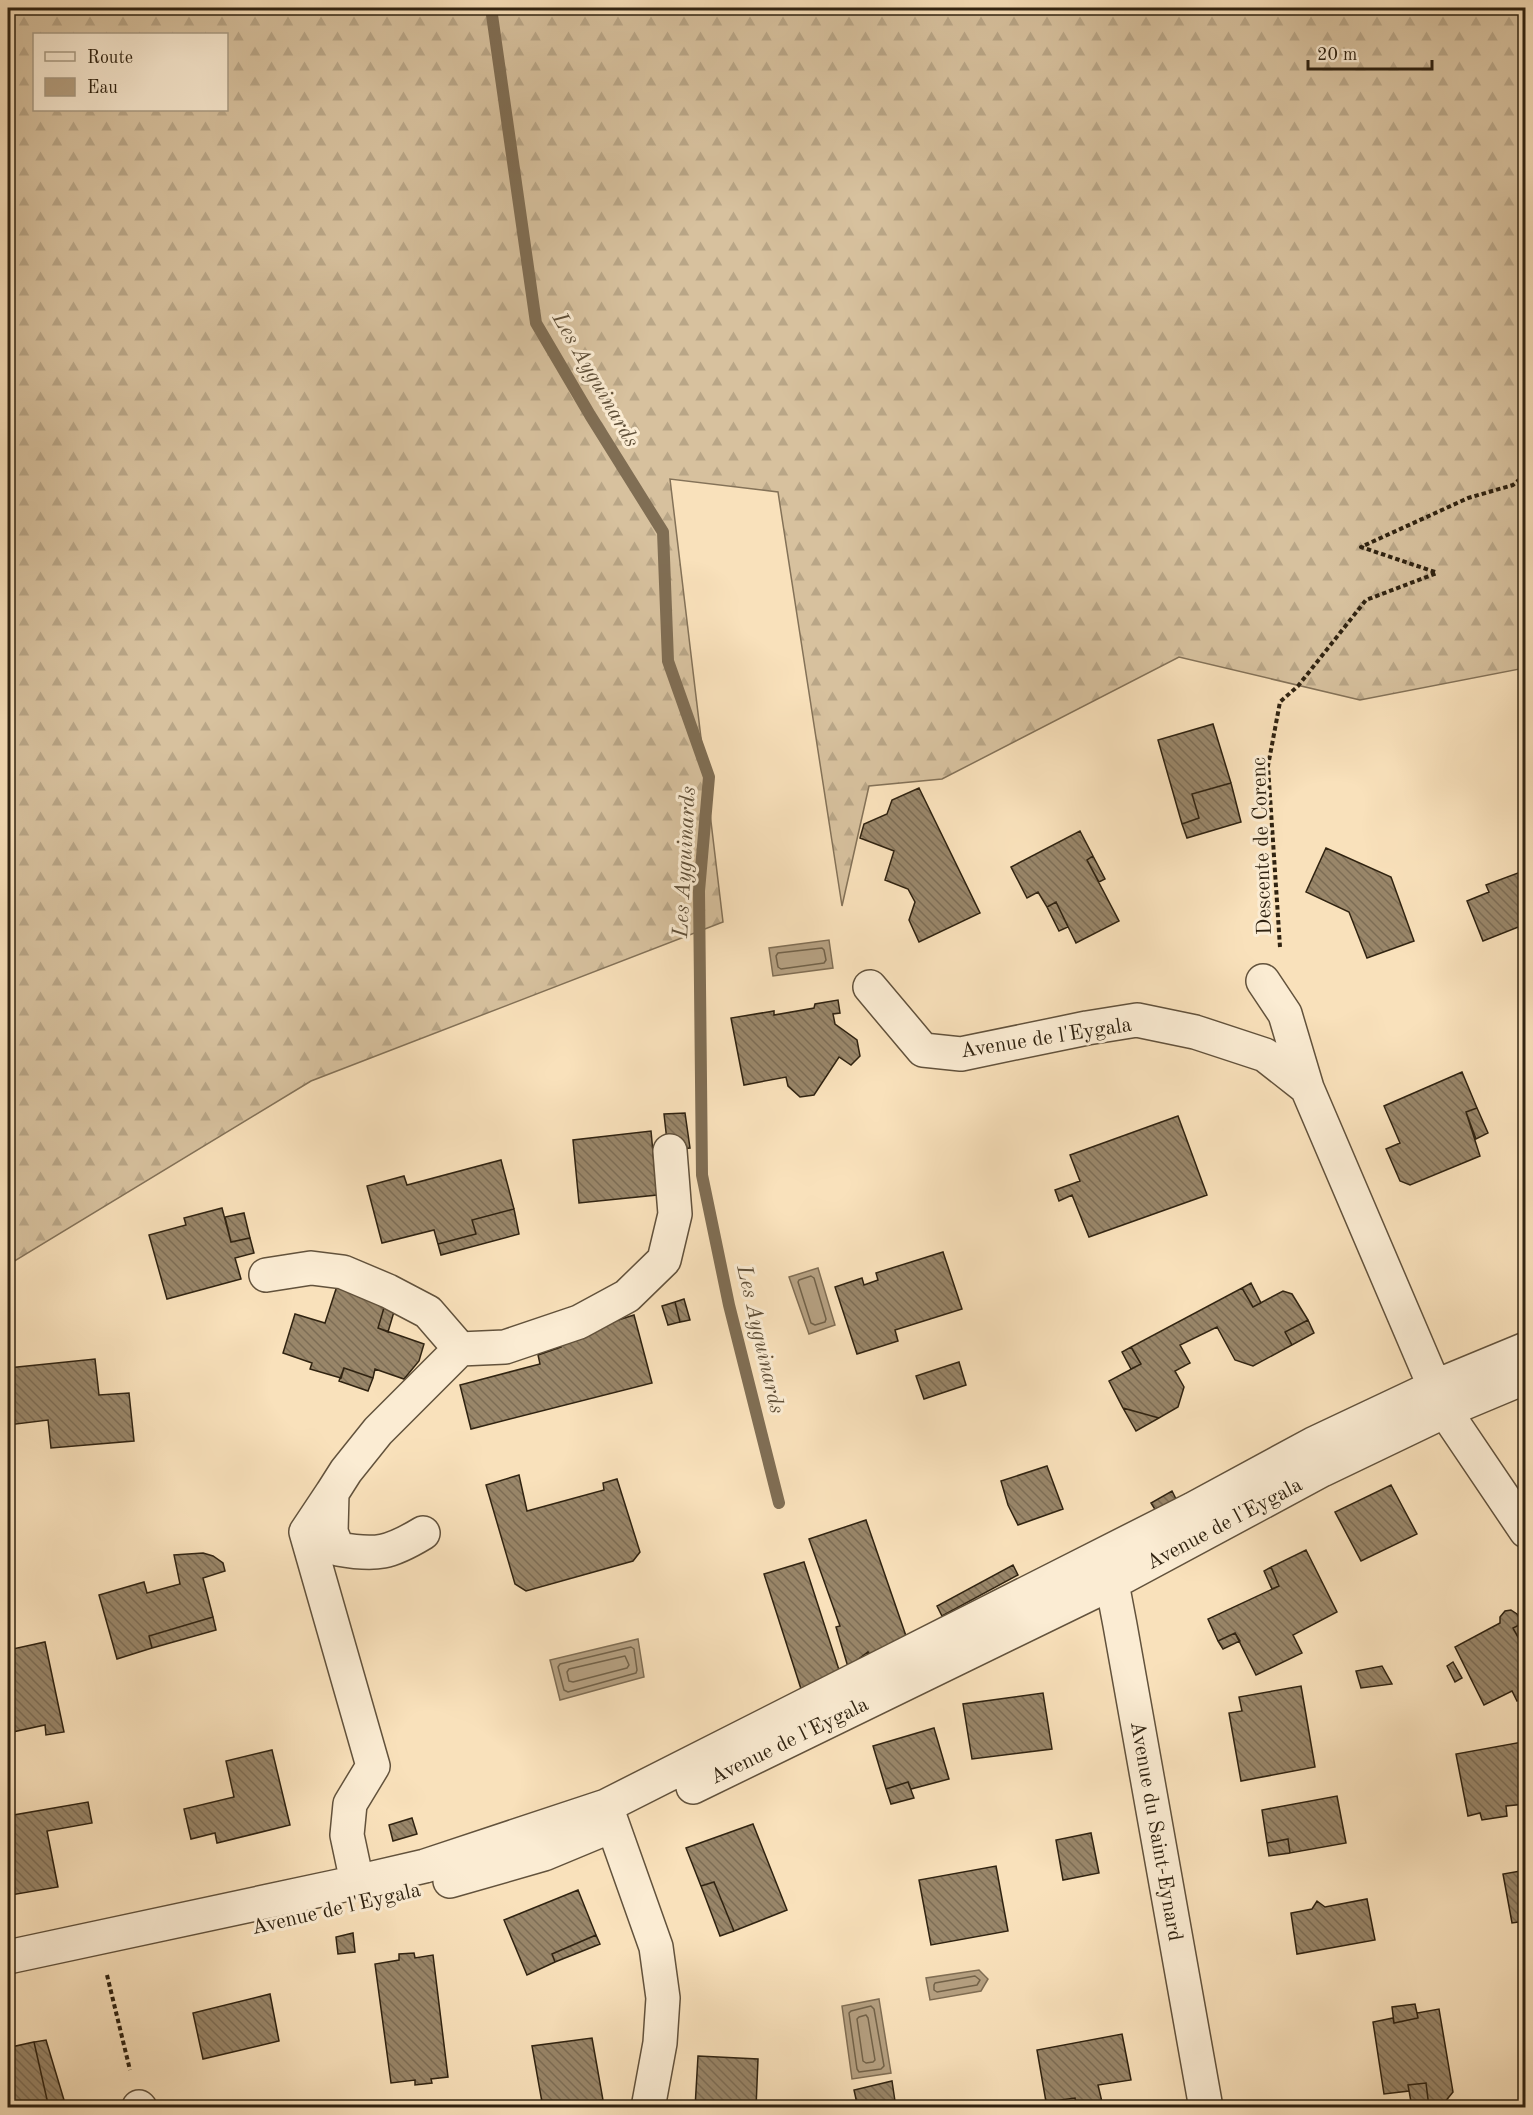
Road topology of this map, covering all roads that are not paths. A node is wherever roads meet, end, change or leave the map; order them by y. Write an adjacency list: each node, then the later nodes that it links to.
1 (1271, 969): 3 (street)
2 (870, 987): 3 (street, Avenue de l'Eygala)
3 (1307, 1088): 9 (street, Avenue de l'Eygala)
4 (670, 1151): 6 (street)
5 (266, 1275): 6 (street)
6 (460, 1349): 10 (street)
7 (1526, 1349): 9 (street, Avenue de l'Eygala)
8 (1526, 1377): 9 (street, Avenue de l'Eygala)
9 (1439, 1399): 11 (street); 13 (street, Avenue de l'Eygala)
10 (332, 1493): 12 (street); 15 (street)
11 (1526, 1531)
12 (423, 1533)
13 (1107, 1569): 14 (street, Avenue de l'Eygala); 19 (street, Avenue du Saint-Eynard)
14 (610, 1816): 15 (street, Avenue de l'Eygala); 17 (street, Avenue de l'Eygala); 18 (street)
15 (357, 1882): 16 (street, Avenue de l'Eygala)
16 (8, 1957)
17 (8, 1976)
18 (648, 2108)
19 (1206, 2108)

